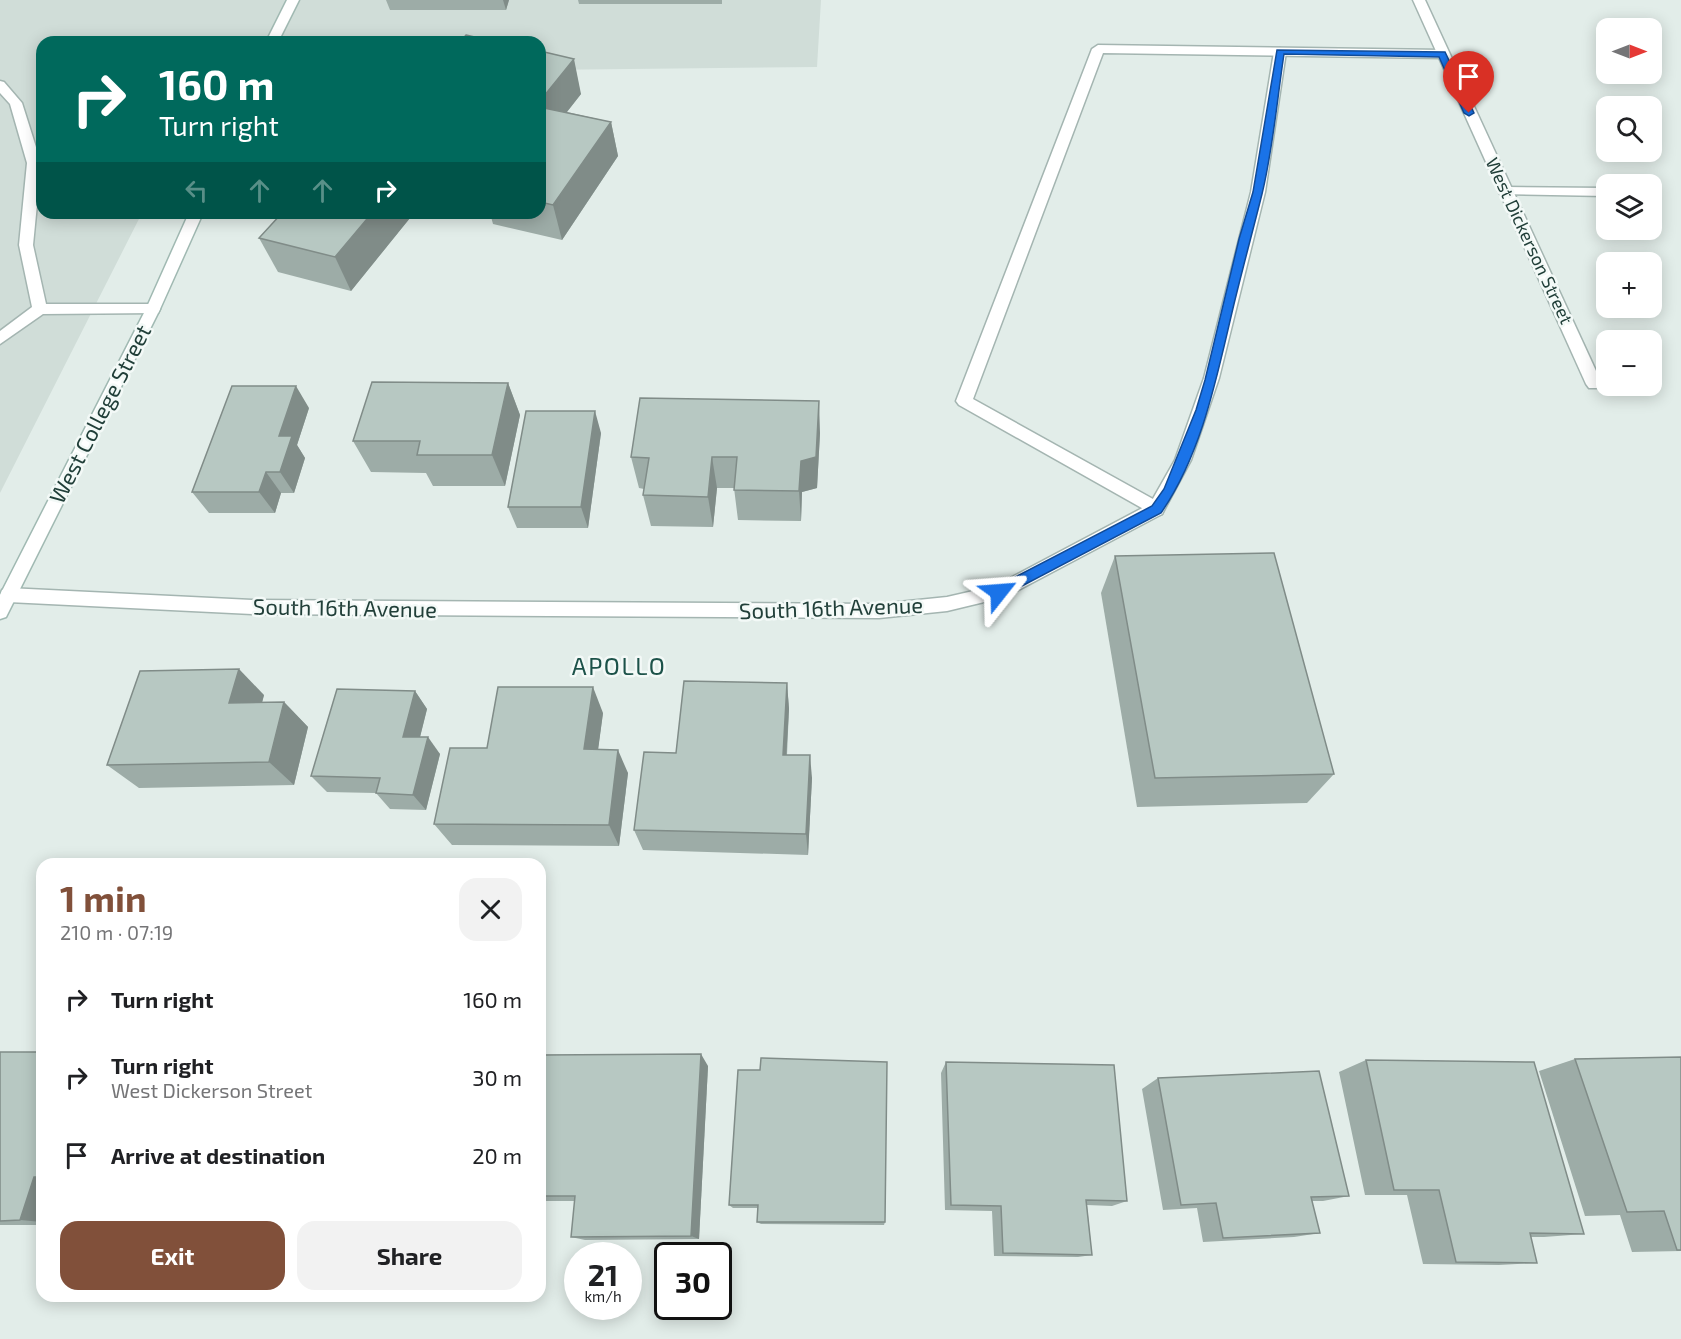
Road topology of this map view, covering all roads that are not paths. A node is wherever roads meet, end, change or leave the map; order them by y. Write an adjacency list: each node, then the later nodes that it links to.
1 (285, 0): 4 (street)
2 (293, 0): 5 (street)
3 (1419, 0): 7 (street, West Dickerson Street)
4 (274, 36)
5 (275, 36)
6 (1280, 52): 7 (street); 16 (street, South 16th Avenue); 16 (street)
7 (1442, 54): 9 (street, West Dickerson Street)
8 (0, 85): 12 (street)
9 (1505, 191): 10 (street); 15 (street, West Dickerson Street)
10 (1596, 192)
11 (193, 219): 13 (street, West College Street)
12 (40, 309): 13 (street); 14 (street)
13 (153, 309): 17 (street, West College Street)
14 (0, 339)
15 (1594, 384)
16 (1156, 509): 17 (street, South 16th Avenue)
17 (8, 595): 18 (street, West College Street)
18 (0, 612)

